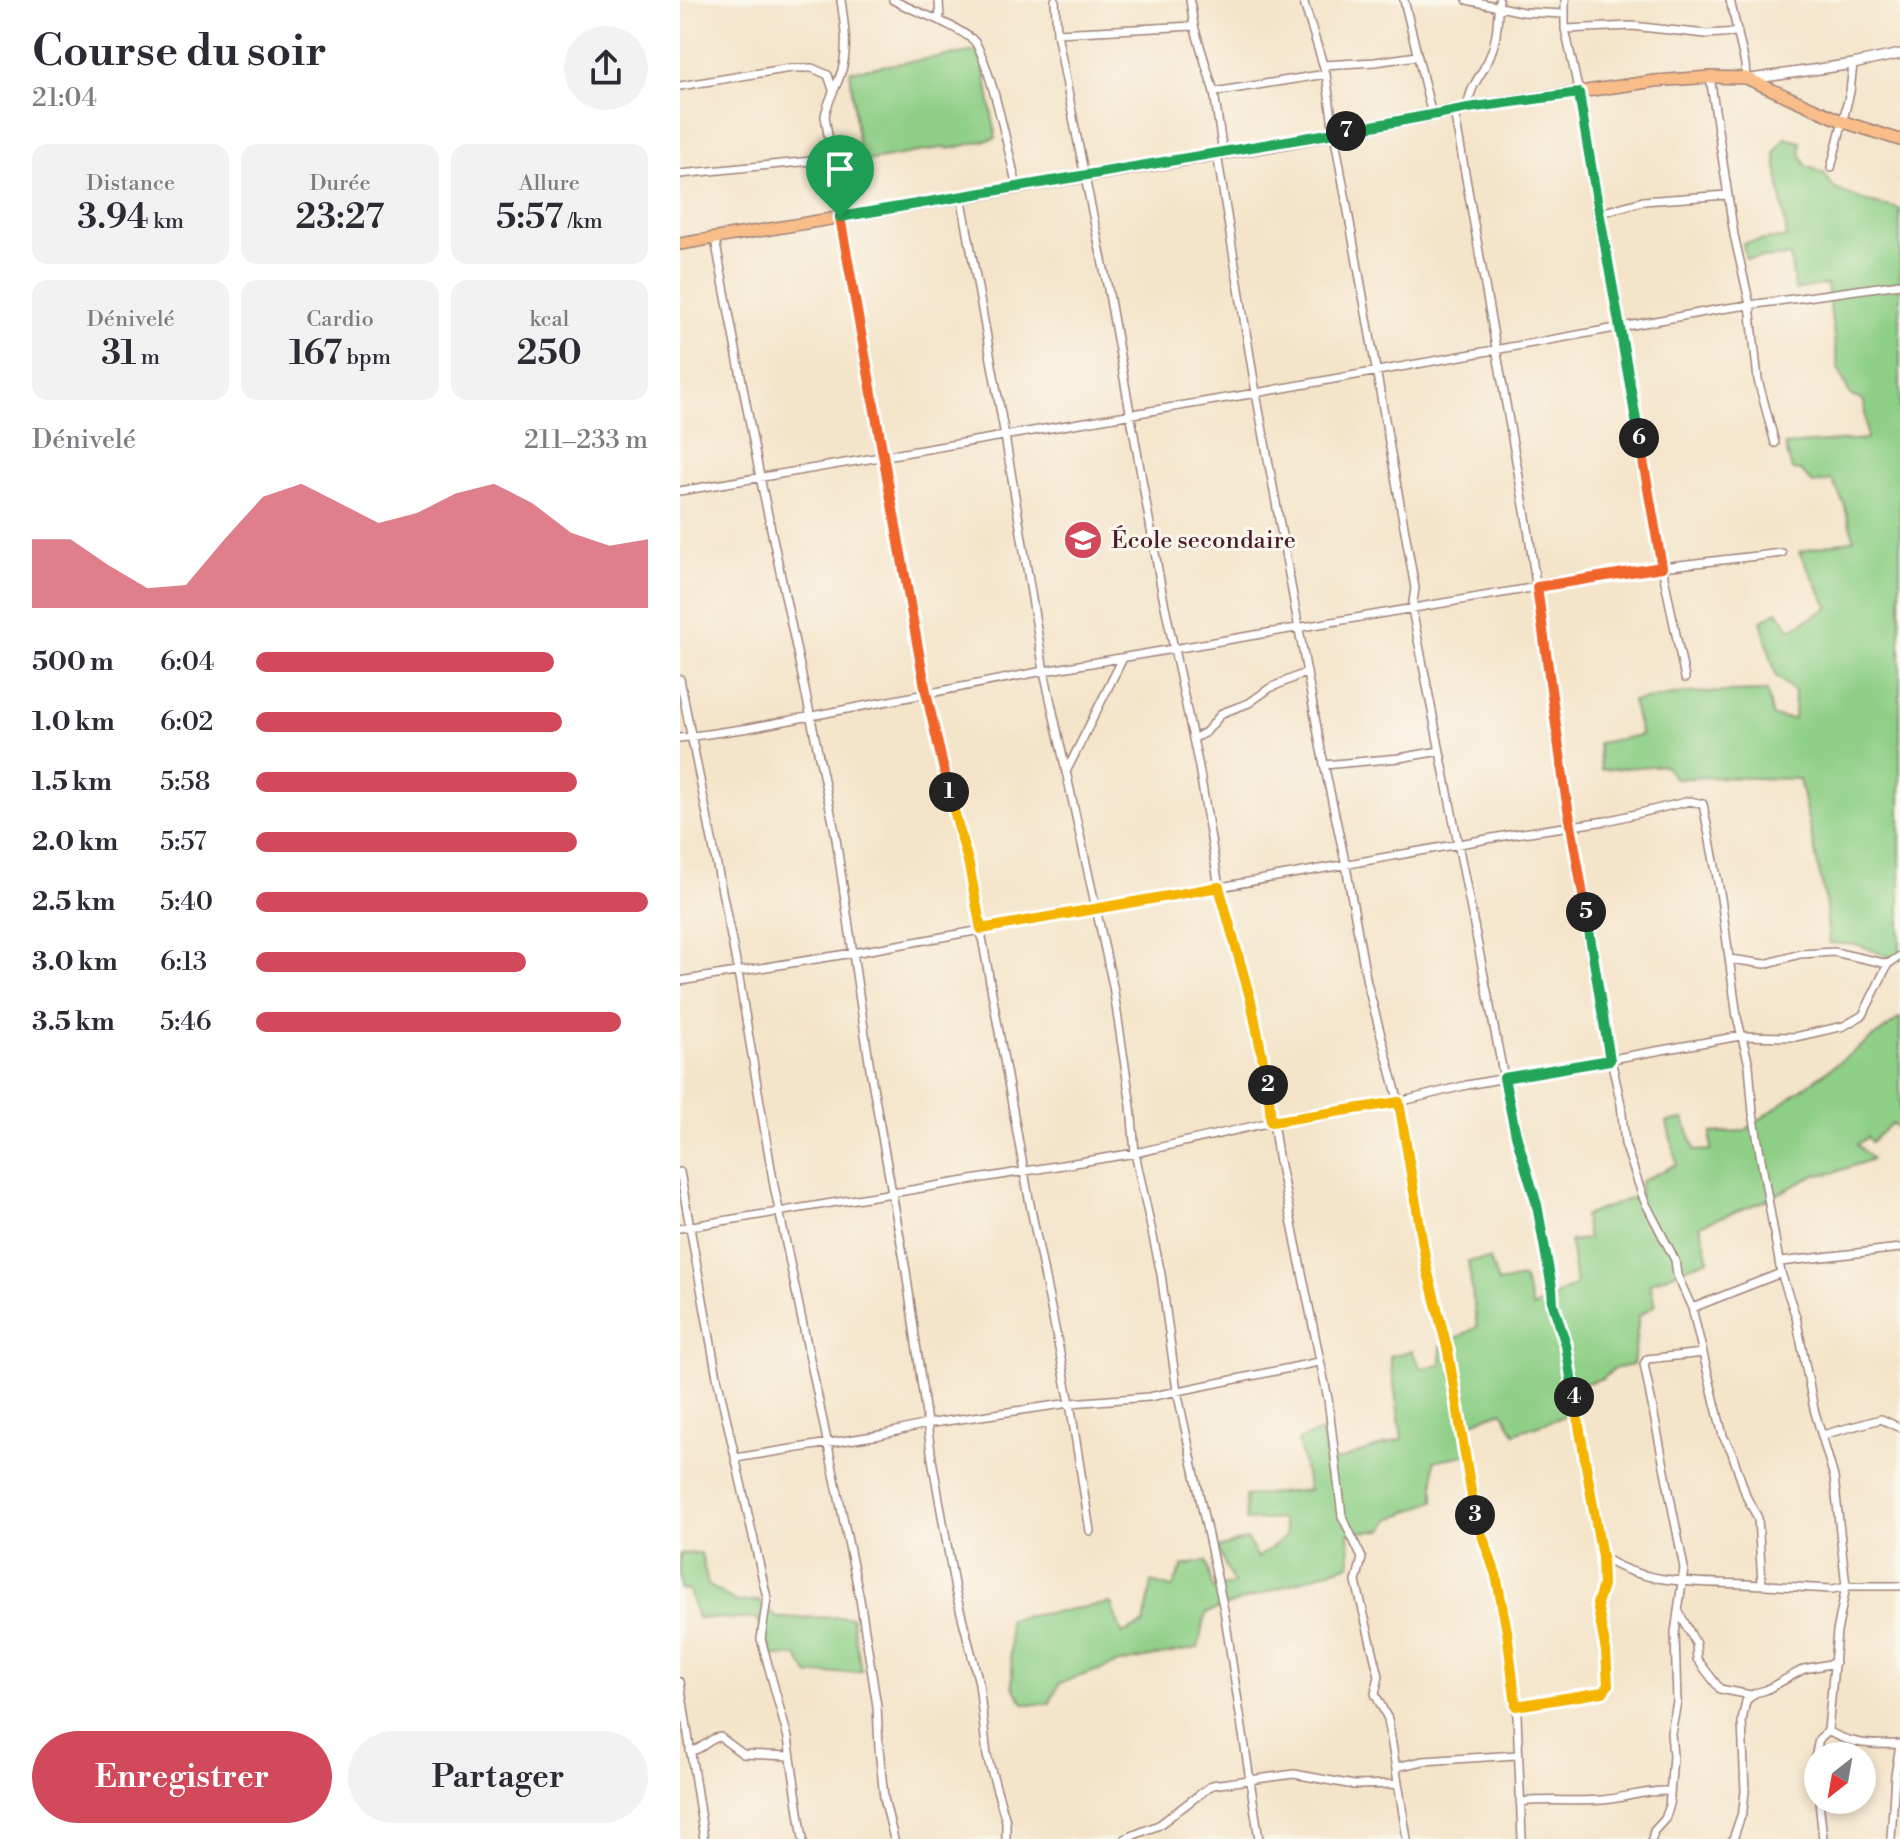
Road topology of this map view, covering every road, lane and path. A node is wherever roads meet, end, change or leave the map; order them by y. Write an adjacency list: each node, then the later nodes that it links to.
1 (841, 0): 25 (street)
2 (893, 0): 13 (street)
3 (939, 0): 13 (street)
4 (1055, 0): 17 (street)
5 (1190, 0): 14 (street)
6 (1303, 0): 21 (street)
7 (1404, 0): 19 (street)
8 (1467, 0): 11 (street)
9 (1565, 0): 12 (street)
10 (1730, 0): 16 (street)
11 (1499, 3): 12 (street); 28 (street)
12 (1564, 14): 15 (street)
13 (940, 21): 39 (street)
14 (1194, 26): 17 (street); 26 (street)
15 (1565, 29): 16 (street); 27 (street)
16 (1738, 32): 23 (street)
17 (1057, 33): 38 (street)
18 (1900, 54): 20 (street)
19 (1417, 56): 21 (street); 30 (street)
20 (1853, 64): 23 (street); 31 (street)
21 (1325, 70): 26 (street); 32 (street)
22 (1710, 77): 23 (main road); 27 (main road); 41 (street)
23 (1748, 79): 31 (main road)
24 (680, 86): 25 (street)
25 (833, 90): 35 (street)
26 (1214, 92): 34 (street)
27 (1579, 93): 28 (main road); 42 (street)
28 (1468, 108): 29 (main road)
29 (1454, 111): 30 (main road); 49 (street)
30 (1432, 115): 32 (main road)
31 (1844, 122): 33 (main road); 36 (street)
32 (1334, 133): 34 (main road); 50 (street)
33 (1900, 140)
34 (1220, 153): 38 (main road); 51 (street)
35 (832, 159): 37 (street); 43 (street)
36 (1831, 168)
37 (680, 174)
38 (1087, 176): 39 (main road); 52 (street)
39 (1017, 187): 40 (main road)
40 (961, 195): 43 (main road); 53 (street)
41 (1727, 195): 42 (street); 47 (street)
42 (1597, 214): 48 (street)
43 (840, 217): 44 (main road); 55 (street)
44 (715, 239): 45 (main road); 56 (street)
45 (680, 244)
46 (1900, 284): 47 (street)
47 (1750, 305): 48 (street); 54 (street)
48 (1621, 329): 49 (street); 59 (street)
49 (1496, 350): 50 (street); 60 (street)
50 (1378, 371): 51 (street); 61 (street)
51 (1256, 393): 52 (street); 62 (street)
52 (1131, 413): 53 (street); 63 (street)
53 (1005, 436): 55 (street); 65 (street)
54 (1775, 443)
55 (884, 457): 56 (street); 69 (street)
56 (760, 477): 57 (street); 70 (street)
57 (680, 491)
58 (1782, 553): 59 (street)
59 (1662, 567): 60 (street); 67 (street)
60 (1537, 587): 61 (street); 77 (street)
61 (1412, 609): 62 (street); 74 (street)
62 (1301, 629): 63 (street); 66 (street)
63 (1175, 650): 64 (street); 73 (street)
64 (1122, 660): 65 (street); 76 (street)
65 (1044, 671): 69 (street); 76 (street)
66 (1307, 672): 73 (street); 75 (street)
67 (1685, 678)
68 (680, 679): 71 (street)
69 (926, 692): 70 (street); 82 (street)
70 (810, 715): 71 (street); 83 (street)
71 (691, 736): 72 (street); 87 (street)
72 (680, 738)
73 (1193, 739): 80 (street)
74 (1440, 751): 75 (street); 78 (street)
75 (1324, 765): 79 (street)
76 (1066, 773): 81 (street)
77 (1572, 825): 78 (street); 85 (street); 90 (street)
78 (1459, 845): 79 (street); 91 (street)
79 (1346, 866): 80 (street); 92 (street)
80 (1219, 887): 81 (street); 93 (street)
81 (1096, 909): 82 (street); 94 (street)
82 (981, 929): 83 (street); 96 (street)
83 (853, 953): 87 (street); 97 (street)
84 (1900, 956): 86 (street)
85 (1730, 959): 86 (street); 89 (street)
86 (1888, 964): 89 (street)
87 (738, 972): 88 (street); 98 (street)
88 (680, 981)
89 (1740, 1036): 90 (street); 102 (street)
90 (1610, 1060): 91 (street); 104 (street)
91 (1504, 1078): 92 (street); 115 (street)
92 (1399, 1102): 93 (street); 126 (street)
93 (1271, 1122): 94 (street); 106 (street)
94 (1135, 1153): 96 (street); 107 (street)
95 (680, 1172): 99 (street)
96 (1025, 1172): 97 (street); 108 (street)
97 (893, 1195): 98 (street); 109 (street)
98 (780, 1212): 99 (street); 112 (street)
99 (691, 1227): 100 (street); 113 (street)
100 (680, 1228)
101 (1900, 1248): 102 (street)
102 (1780, 1262): 103 (street)
103 (1781, 1273): 104 (street); 111 (street)
104 (1692, 1308): 105 (street)
105 (1703, 1353): 118 (street); 119 (street)
106 (1319, 1362): 107 (street); 133 (street)
107 (1177, 1391): 108 (street); 134 (street)
108 (1070, 1403): 109 (street); 114 (street)
109 (926, 1424): 112 (street); 142 (street)
110 (1900, 1428): 111 (street)
111 (1822, 1435): 120 (street)
112 (827, 1444): 113 (street); 141 (street)
113 (735, 1458): 132 (street)
114 (1090, 1531)
115 (1602, 1557): 116 (street); 117 (street)
116 (1616, 1566): 117 (street); 118 (street)
117 (1603, 1576): 126 (street)
118 (1684, 1580): 119 (street); 122 (street)
119 (1762, 1584): 120 (street)
120 (1846, 1586): 121 (street); 123 (street)
121 (1900, 1586)
122 (1679, 1612): 125 (street); 136 (street)
123 (1835, 1663): 125 (street); 127 (street)
124 (680, 1682): 130 (street)
125 (1751, 1695): 148 (street)
126 (1516, 1706): 131 (street)
127 (1828, 1731): 128 (street); 129 (street)
128 (1818, 1742)
129 (1900, 1744): 150 (street)
130 (690, 1751): 132 (street); 139 (street)
131 (1517, 1755): 133 (street); 137 (street)
132 (791, 1756): 140 (street)
133 (1396, 1767): 135 (street)
134 (1249, 1780): 135 (street); 143 (street); 144 (street)
135 (1398, 1784): 145 (street)
136 (1670, 1791): 137 (street); 147 (street)
137 (1520, 1802): 146 (street)
138 (1820, 1814): 149 (street)
139 (704, 1839)
140 (803, 1839)
141 (894, 1839)
142 (1006, 1839)
143 (1124, 1839)
144 (1259, 1839)
145 (1407, 1839)
146 (1522, 1839)
147 (1652, 1839)
148 (1733, 1839)
149 (1823, 1839)
150 (1891, 1839)

